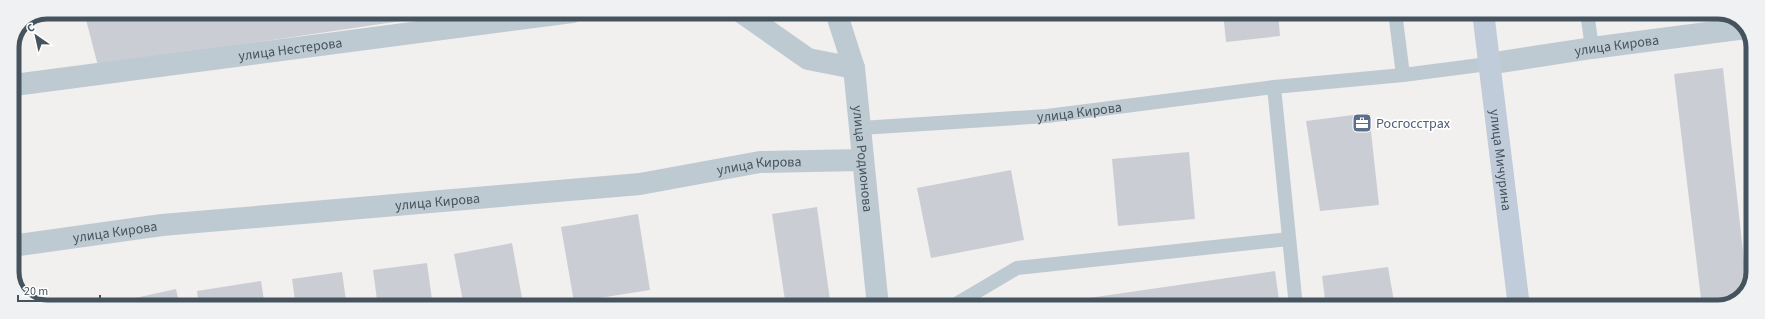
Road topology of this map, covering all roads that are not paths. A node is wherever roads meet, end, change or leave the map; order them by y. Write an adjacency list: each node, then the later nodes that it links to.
1 (518, 19): 12 (street, улица Нестерова)
2 (751, 19): 10 (street)
3 (838, 19): 10 (street, улица Родионова)
4 (1396, 19): 11 (lane)
5 (1483, 19): 9 (main road, улица Мичурина)
6 (1588, 19): 8 (lane)
7 (1739, 29): 8 (street, улица Кирова)
8 (1592, 48): 9 (street, улица Кирова)
9 (1488, 64): 11 (lane, улица Кирова); 21 (main road, улица Мичурина)
10 (854, 68): 14 (street, улица Родионова)
11 (1402, 75): 13 (lane, улица Кирова)
12 (19, 84)
13 (1274, 87): 14 (lane, улица Кирова); 16 (lane)
14 (861, 128): 15 (street, улица Родионова)
15 (863, 160): 17 (street, улица Кирова); 18 (street, улица Родионова)
16 (1289, 239): 19 (lane); 20 (lane)
17 (19, 245)
18 (877, 300)
19 (963, 300)
20 (1295, 300)
21 (1518, 300)

